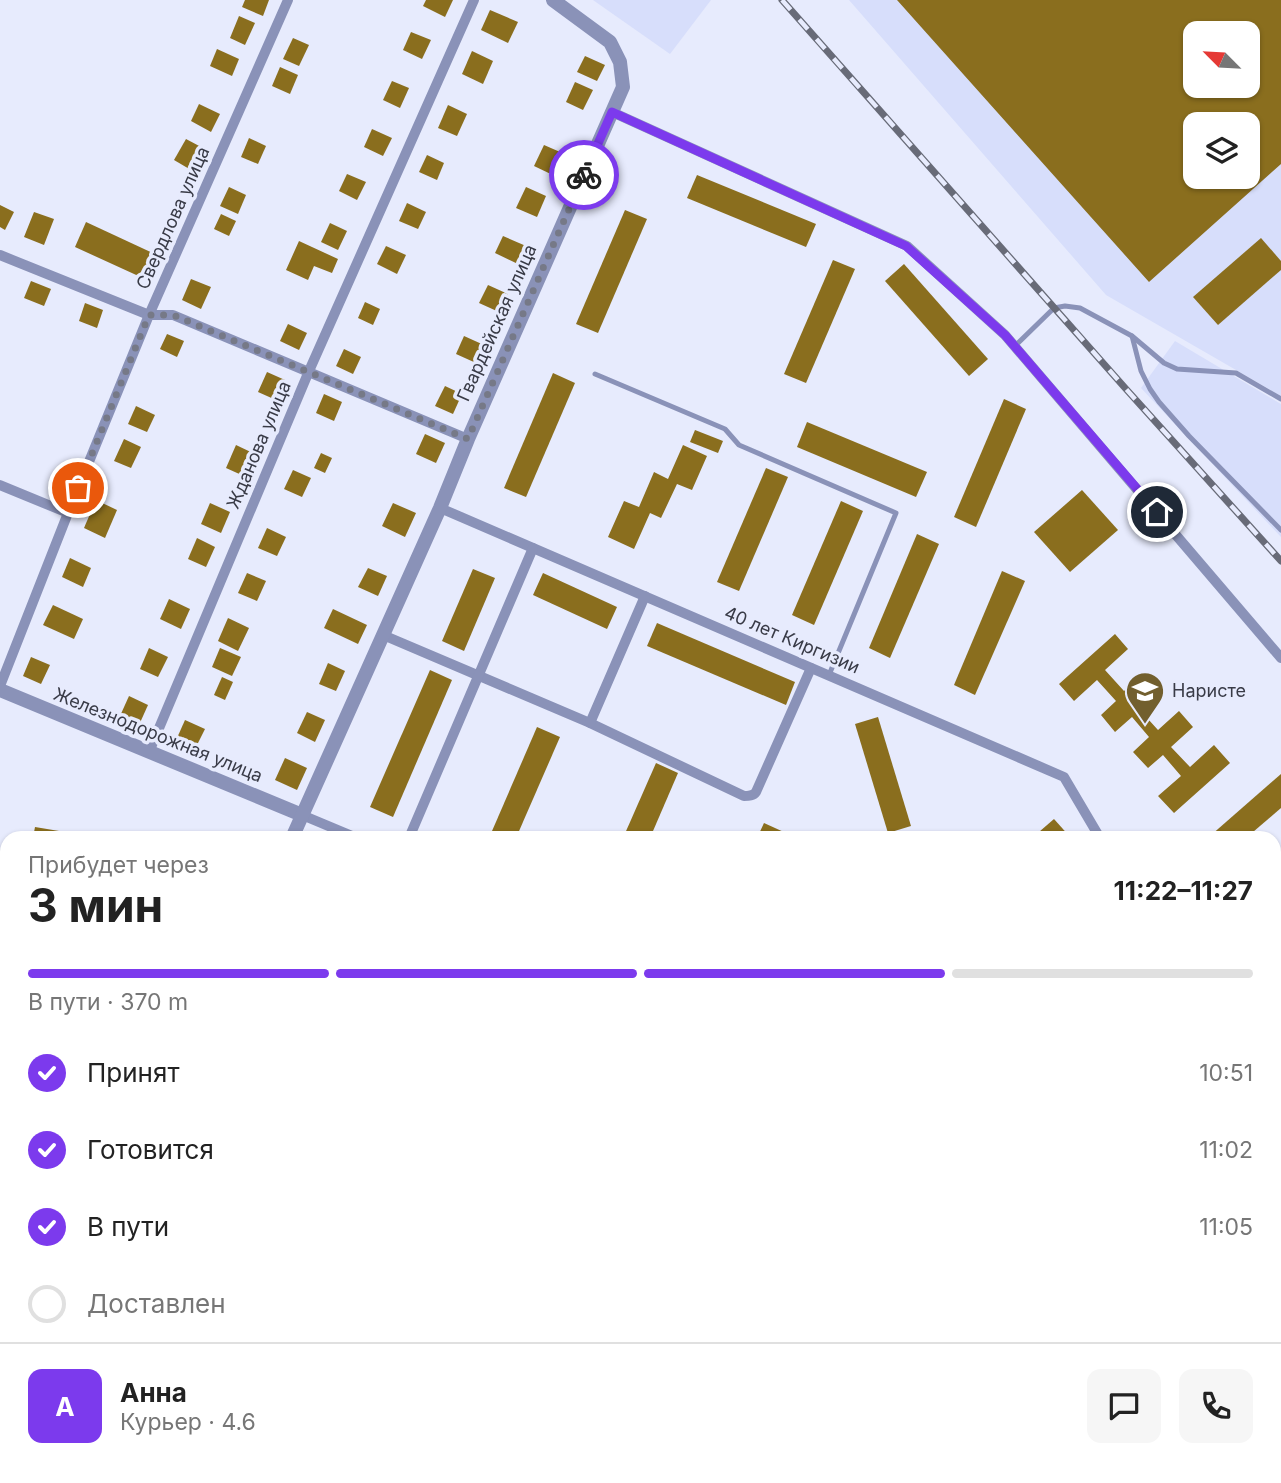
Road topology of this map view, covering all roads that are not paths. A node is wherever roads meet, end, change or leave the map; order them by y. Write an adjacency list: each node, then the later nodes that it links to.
1 (288, 0): 6 (street, Свердлова улица)
2 (474, 0): 9 (street, Жданова улица)
3 (553, 0): 4 (street, Гвардейская улица)
4 (612, 112): 8 (street); 12 (street, Гвардейская улица)
5 (0, 255): 6 (street)
6 (149, 315): 9 (street); 15 (street, Свердлова улица)
7 (1132, 337): 8 (lane); 11 (lane); 16 (lane)
8 (1015, 346): 20 (street)
9 (310, 371): 12 (street); 26 (street, Жданова улица)
10 (595, 374): 22 (lane)
11 (1281, 399)
12 (468, 439): 14 (street, Гвардейская улица)
13 (0, 485): 15 (street)
14 (440, 508): 17 (street, 40 лет Киргизии); 19 (street, Гвардейская улица)
15 (68, 513): 24 (street, Свердлова улица)
16 (1281, 530)
17 (533, 548): 18 (street, 40 лет Киргизии); 23 (street)
18 (645, 596): 21 (street, 40 лет Киргизии); 25 (street)
19 (383, 635): 23 (street); 27 (street, Гвардейская улица)
20 (1281, 658)
21 (811, 668): 22 (street, 40 лет Киргизии); 25 (street)
22 (829, 675): 31 (street, 40 лет Киргизии)
23 (479, 676): 25 (street); 30 (street)
24 (0, 688): 26 (street, Железнодорожная улица)
25 (590, 723)
26 (149, 752): 27 (street, Железнодорожная улица)
27 (302, 815): 28 (street, Гвардейская улица); 29 (street)
28 (295, 831)
29 (340, 831)
30 (412, 831)
31 (1096, 831)

